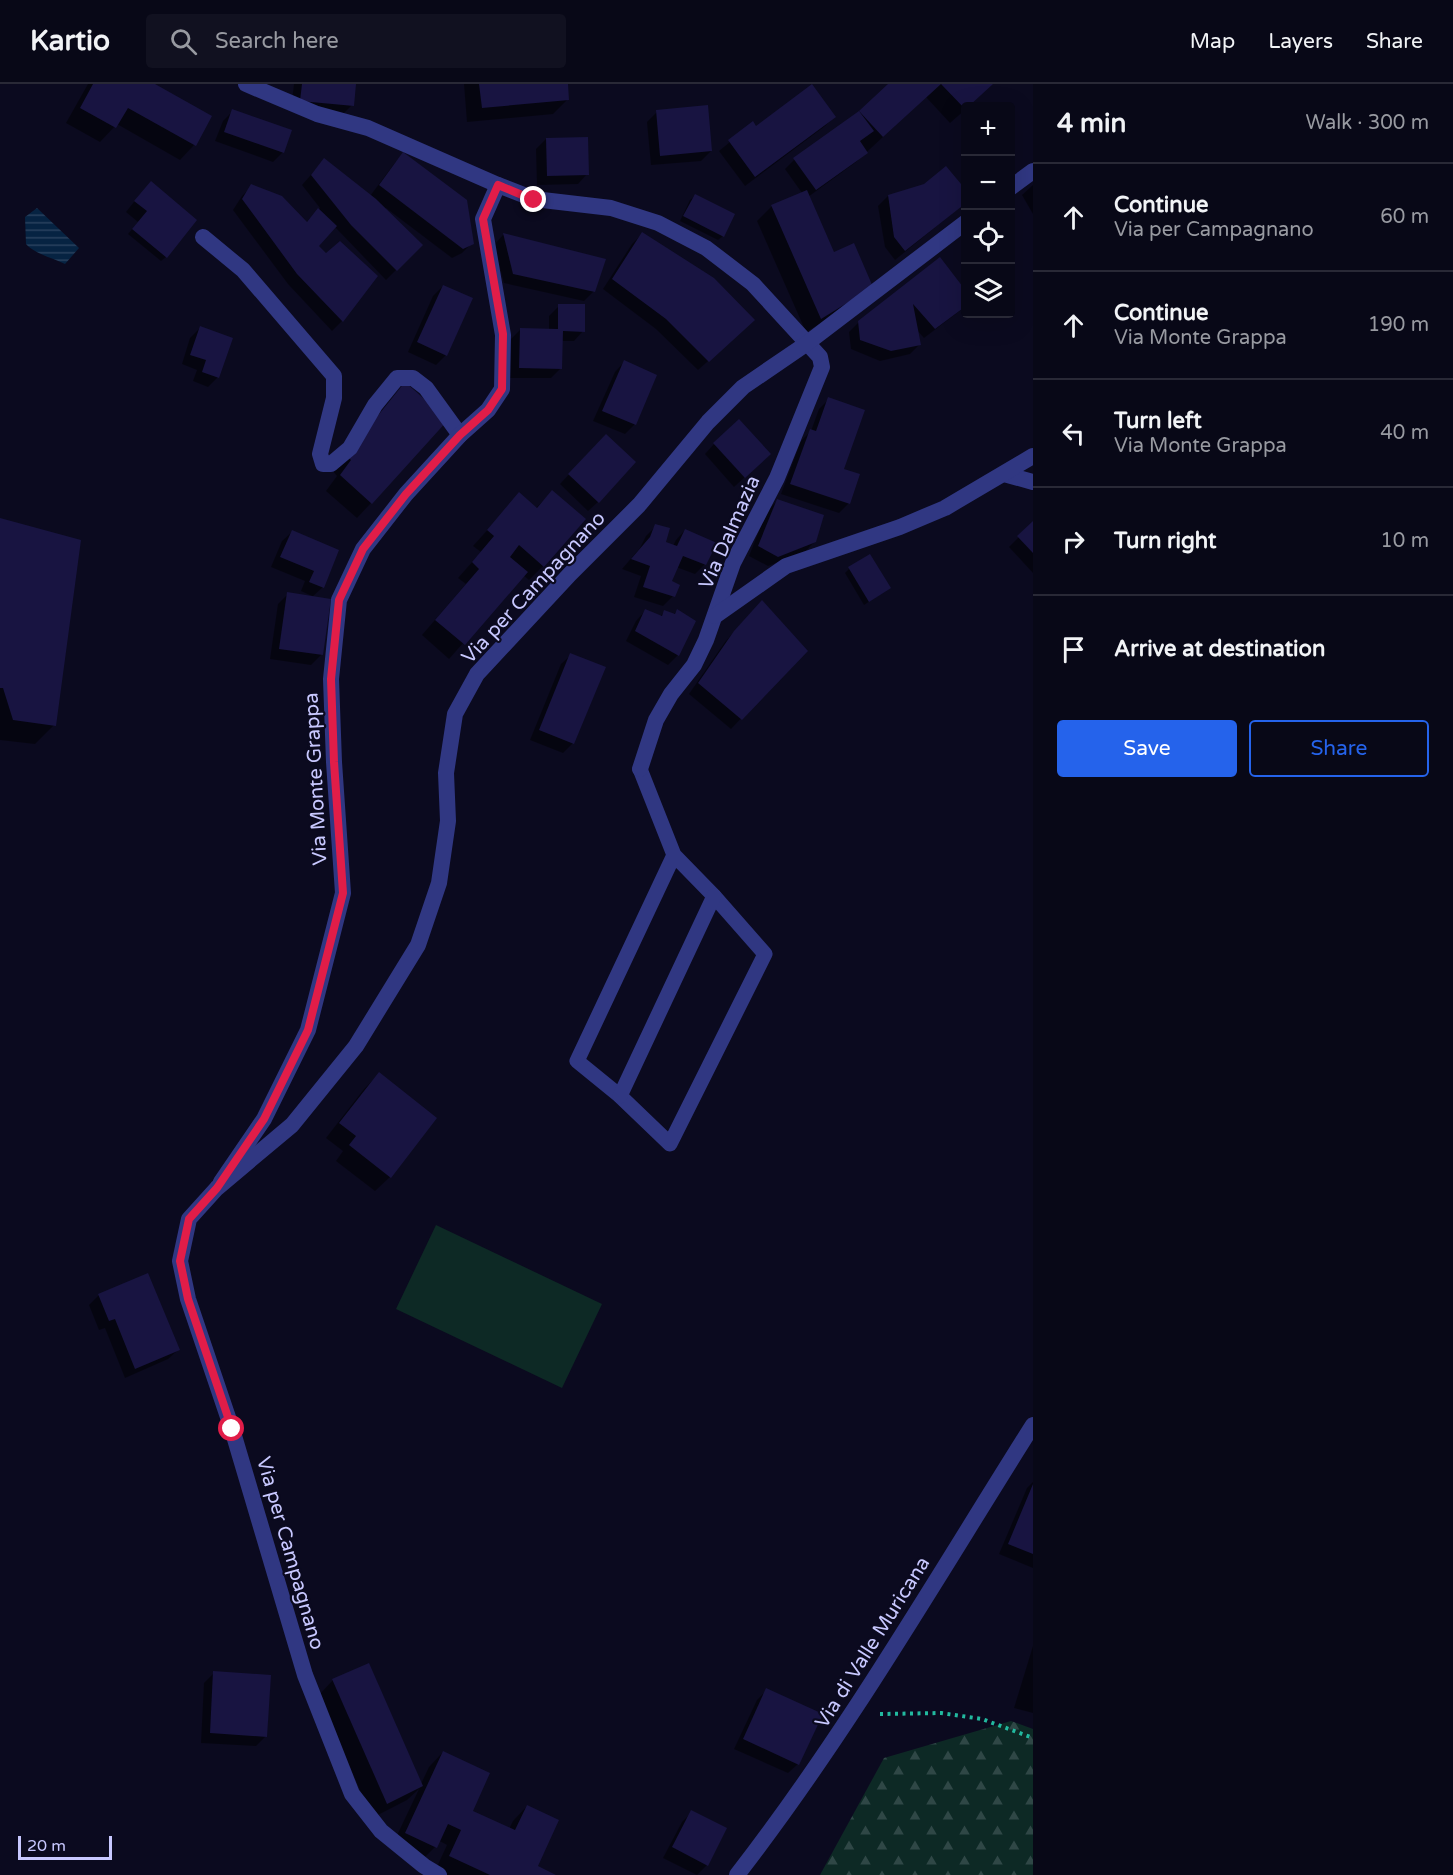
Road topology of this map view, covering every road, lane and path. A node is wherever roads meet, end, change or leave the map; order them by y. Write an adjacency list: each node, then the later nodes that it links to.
1 (246, 84): 3 (street)
2 (1033, 171): 4 (street)
3 (498, 185): 7 (street); 8 (street, Via Monte Grappa)
4 (1015, 185)
5 (961, 226): 7 (street, Via per Campagnano)
6 (203, 237): 8 (street)
7 (806, 344): 12 (street, Via Dalmazia); 17 (street, Via per Campagnano)
8 (460, 435): 17 (street, Via Monte Grappa)
9 (1033, 456): 10 (street)
10 (1004, 474): 11 (street); 12 (street)
11 (1033, 482)
12 (715, 616): 13 (street, Via Dalmazia)
13 (640, 769): 14 (lane)
14 (674, 855): 15 (lane); 16 (lane)
15 (714, 896): 16 (lane); 16 (lane)
16 (620, 1096)
17 (217, 1188): 21 (street, Via per Campagnano)
18 (1033, 1425): 22 (street, Via di Valle Muricana)
19 (875, 1714): 20 (path)
20 (1033, 1738)
21 (439, 1875)
22 (737, 1875)

